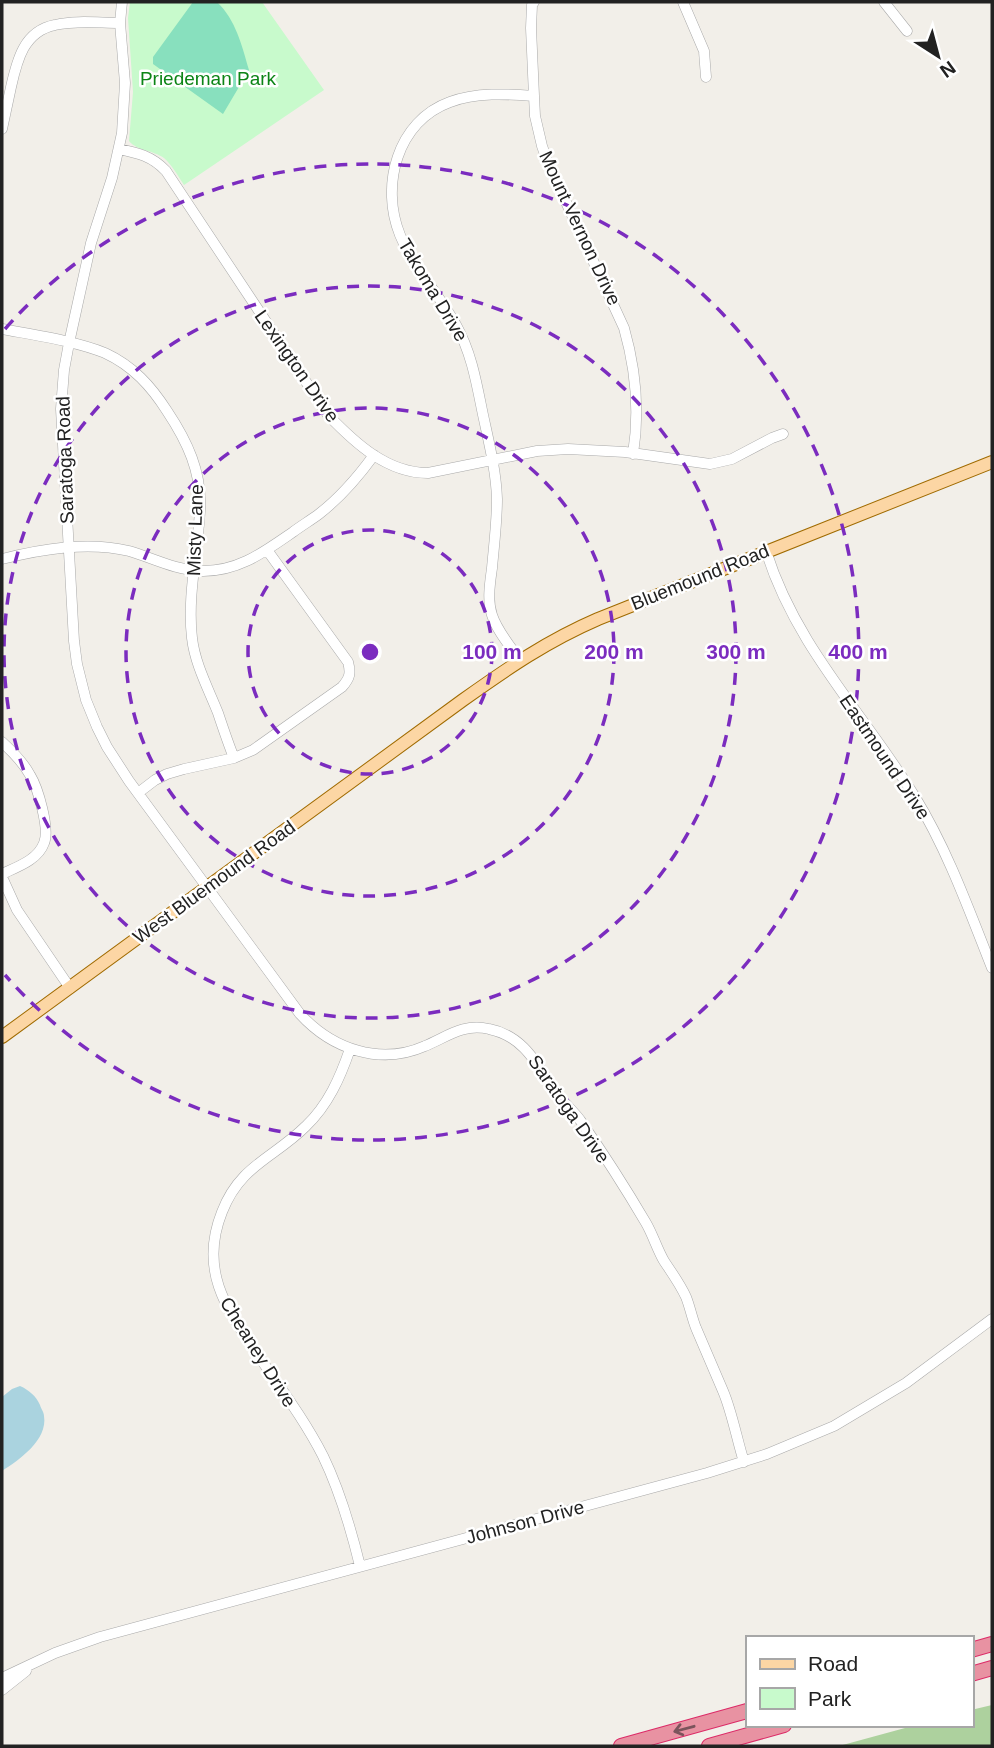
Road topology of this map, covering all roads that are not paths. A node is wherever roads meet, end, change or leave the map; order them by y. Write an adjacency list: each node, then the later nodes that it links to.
1 (122, 2): 5 (street, Saratoga Road)
2 (534, 2): 8 (street, Mount Vernon Drive)
3 (683, 2): 7 (street)
4 (884, 2): 6 (street)
5 (120, 23): 9 (street); 10 (street, Saratoga Road)
6 (906, 31)
7 (706, 77)
8 (534, 96): 14 (street, Mount Vernon Drive); 16 (street, Takoma Drive)
9 (2, 129)
10 (119, 149): 12 (street, Saratoga Road); 15 (street, Lexington Drive)
11 (2, 329): 12 (street, Misty Lane)
12 (69, 343): 18 (street, Saratoga Road); 22 (street, Misty Lane)
13 (783, 434): 14 (street, Lexington Drive)
14 (633, 453): 16 (street, Lexington Drive)
15 (374, 455): 16 (street, Lexington Drive); 19 (street)
16 (492, 460): 23 (street, Takoma Drive)
17 (992, 462): 20 (main road, Bluemound Road)
18 (68, 548): 21 (street); 22 (street); 27 (street, Saratoga Road)
19 (267, 550): 22 (street); 26 (street)
20 (766, 551): 23 (main road, Bluemound Road); 30 (street, Eastmound Drive)
21 (2, 559)
22 (194, 570): 26 (street, Misty Lane)
23 (520, 660): 24 (main road, Bluemound Road)
24 (427, 727): 29 (main road, West Bluemound Road)
25 (2, 742): 28 (street)
26 (234, 758): 27 (street)
27 (138, 793): 29 (street, Saratoga Road)
28 (2, 875): 31 (street)
29 (207, 887): 31 (main road, West Bluemound Road); 33 (street, Saratoga Drive)
30 (992, 968)
31 (70, 988): 32 (main road, West Bluemound Road)
32 (2, 1037)
33 (351, 1049): 35 (street, Saratoga Drive); 36 (street, Cheaney Drive)
34 (992, 1319): 35 (street, Johnson Drive)
35 (744, 1462): 36 (street, Johnson Drive)
36 (360, 1566): 39 (street, Johnson Drive)
37 (992, 1644): 38 (highway)
38 (973, 1649)
39 (30, 1665): 42 (street, Johnson Drive); 43 (street, Johnson Drive)
40 (992, 1668): 41 (highway)
41 (973, 1673)
42 (2, 1678)
43 (2, 1690)
44 (746, 1711): 46 (highway, one-way to 46)
45 (778, 1727): 47 (highway)
46 (621, 1746)
47 (709, 1746)

